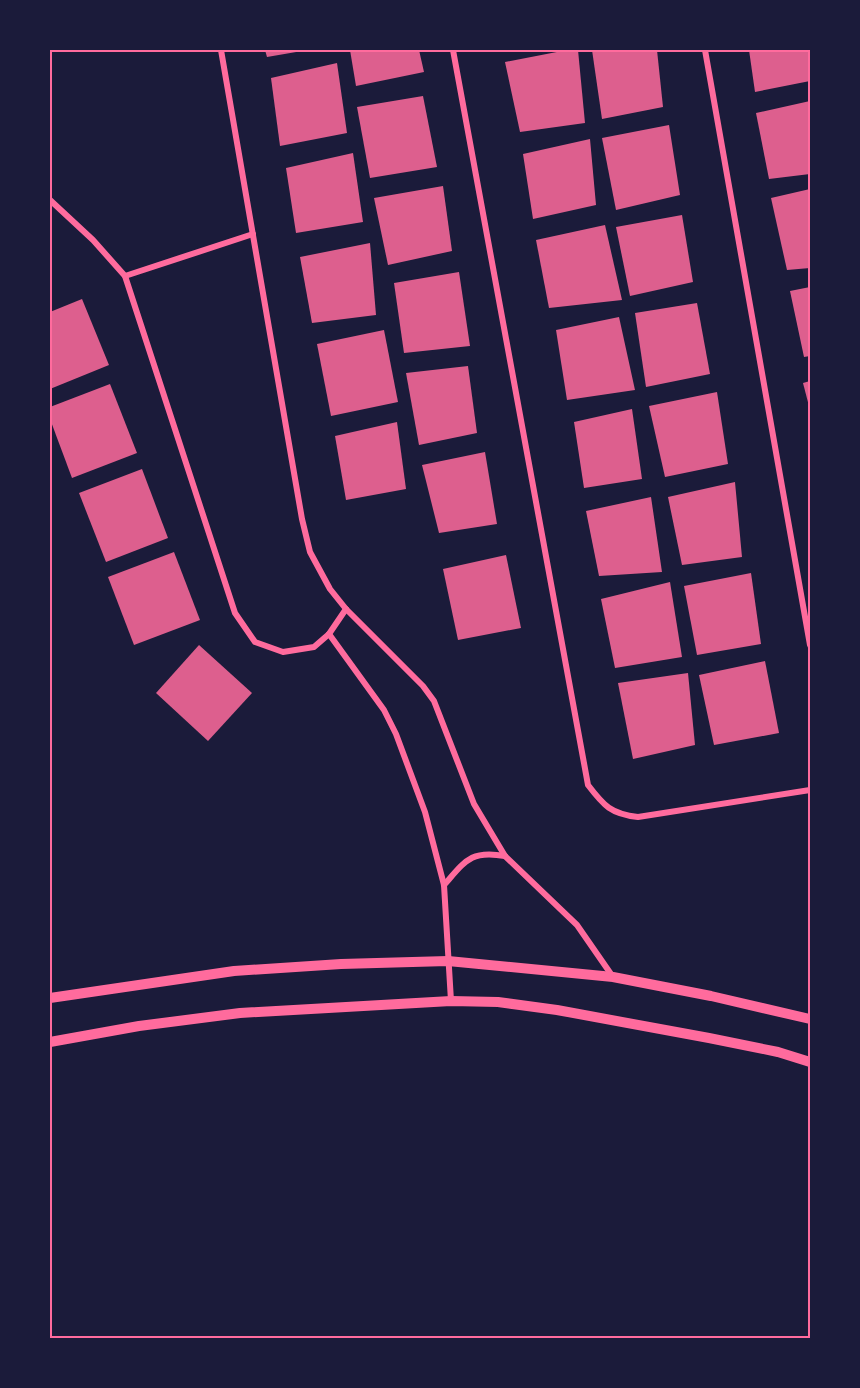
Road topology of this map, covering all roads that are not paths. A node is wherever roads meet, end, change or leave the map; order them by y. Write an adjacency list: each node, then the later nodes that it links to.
1 (221, 50): 5 (street)
2 (453, 50): 10 (street)
3 (705, 50): 9 (street)
4 (50, 200): 6 (street)
5 (253, 234): 6 (street); 7 (street)
6 (125, 276): 8 (street)
7 (346, 609): 8 (street); 11 (street)
8 (329, 634): 12 (street)
9 (810, 645)
10 (810, 790)
11 (505, 856): 12 (street); 14 (street)
12 (444, 885): 13 (street)
13 (448, 961): 14 (street); 15 (street); 16 (street)
14 (613, 977): 17 (street)
15 (50, 998)
16 (451, 1002): 18 (street); 19 (street)
17 (810, 1019)
18 (50, 1042)
19 (810, 1062)

